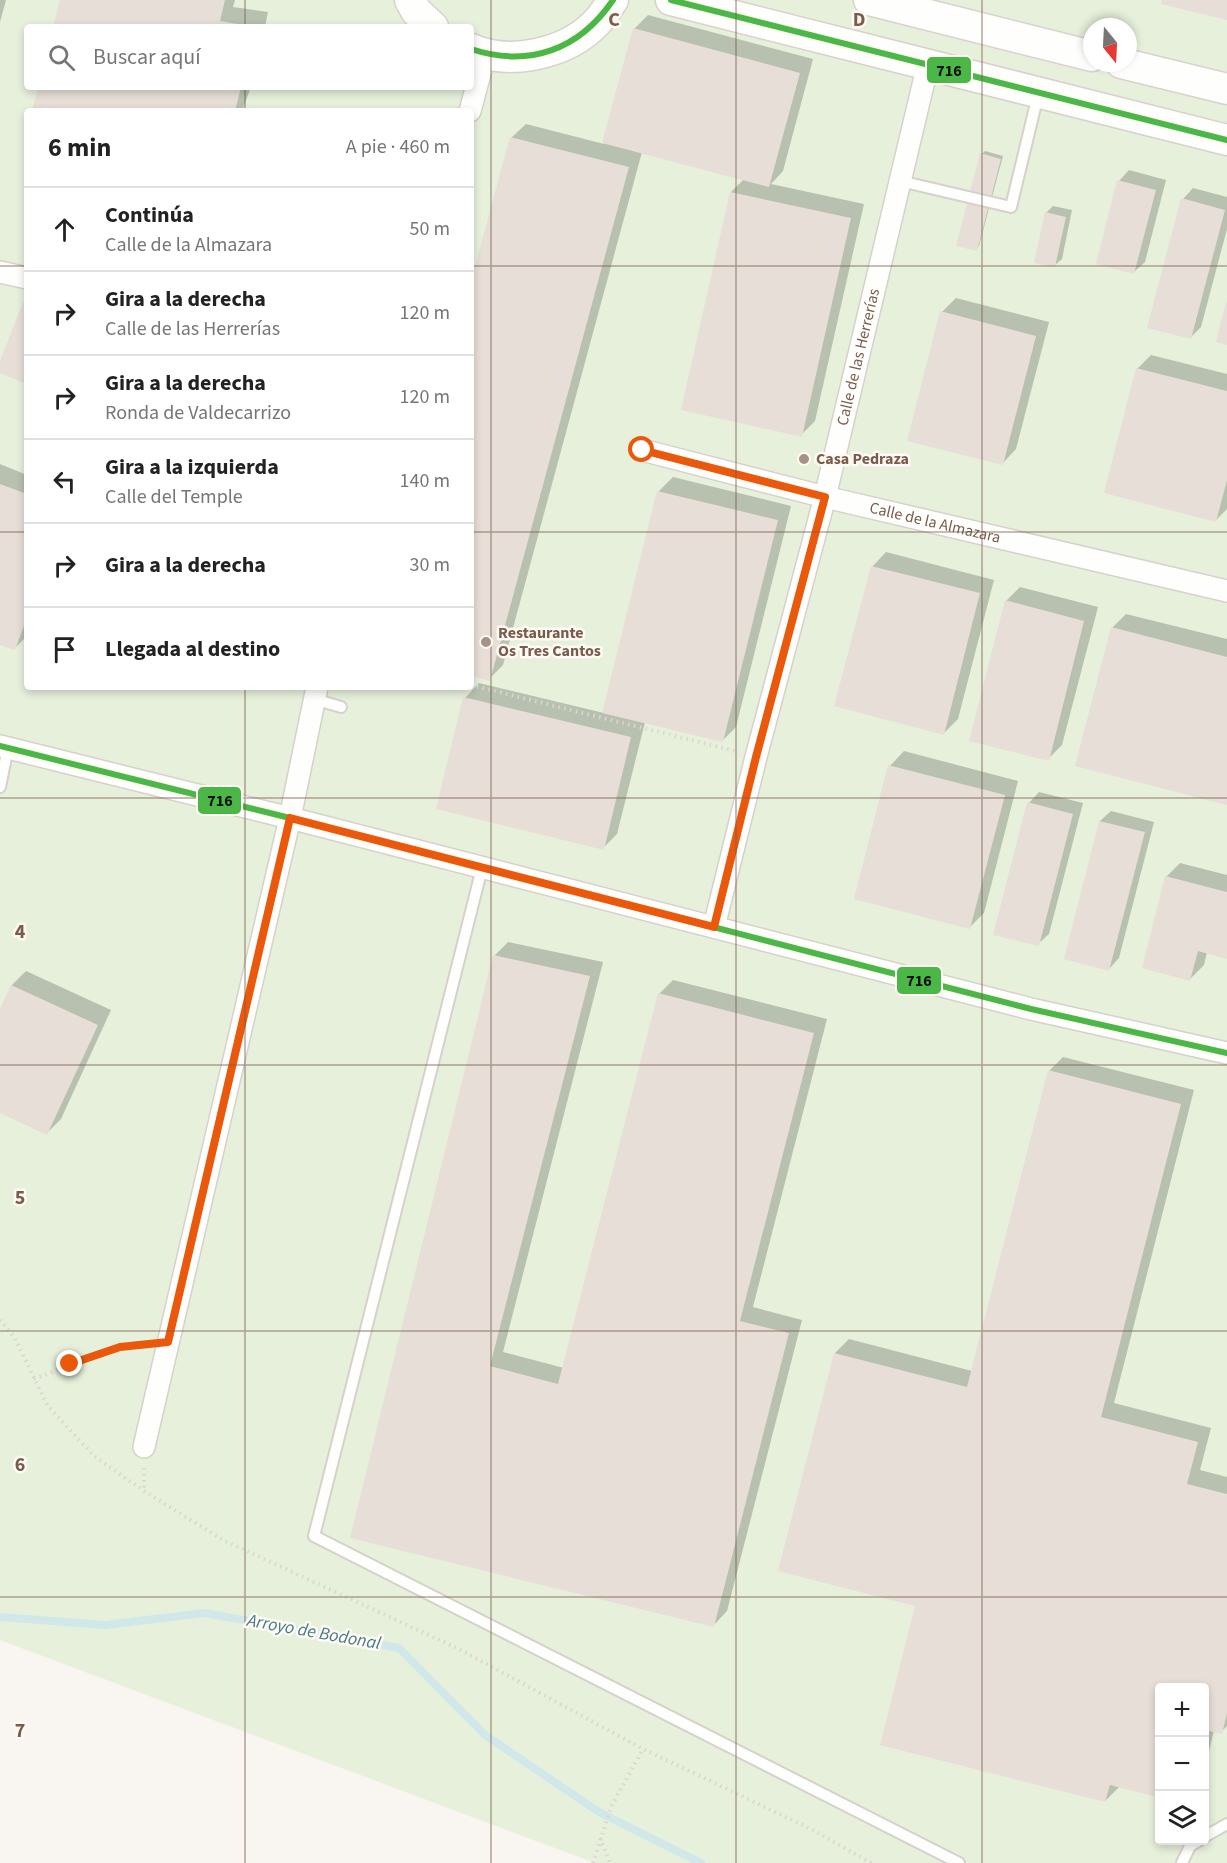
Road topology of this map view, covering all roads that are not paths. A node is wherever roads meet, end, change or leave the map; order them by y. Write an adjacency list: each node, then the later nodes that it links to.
1 (410, 0): 5 (street)
2 (613, 0): 6 (street)
3 (671, 0): 8 (street)
4 (868, 0): 7 (street)
5 (430, 24)
6 (478, 52): 10 (street)
7 (1083, 54)
8 (928, 64): 13 (street); 16 (street, Calle de las Herrerías)
9 (1137, 67): 11 (street)
10 (474, 82)
11 (1227, 89)
12 (473, 90): 14 (street)
13 (1038, 92): 15 (street); 16 (lane)
14 (470, 108)
15 (1227, 140)
16 (900, 182): 20 (street, Calle de las Herrerías)
17 (0, 272): 18 (street)
18 (24, 277)
19 (642, 450): 20 (street, Calle de la Almazara)
20 (825, 497): 21 (street, Calle de la Almazara); 28 (street, Calle de las Herrerías)
21 (1227, 591)
22 (316, 693): 23 (lane); 26 (street)
23 (341, 707)
24 (4, 747): 25 (lane); 26 (street)
25 (0, 787)
26 (290, 818): 27 (street); 30 (street)
27 (482, 868): 28 (street); 34 (lane)
28 (714, 927): 29 (street)
29 (1227, 1053)
30 (144, 1447)
31 (1227, 1824): 32 (lane)
32 (1209, 1835)
33 (1192, 1845): 35 (lane)
34 (959, 1863)
35 (1182, 1863)

